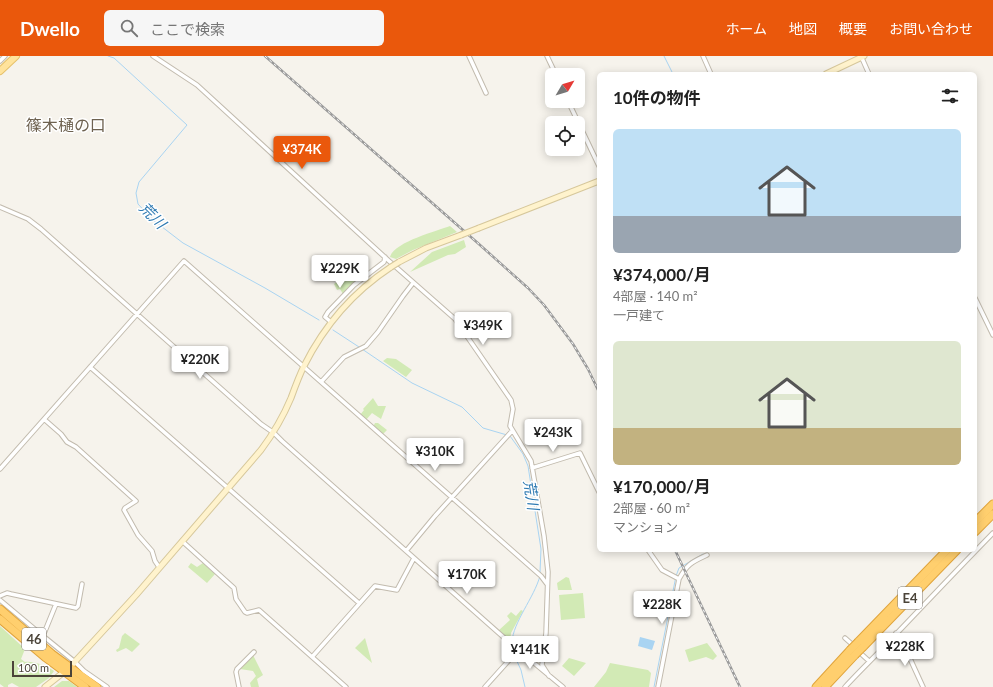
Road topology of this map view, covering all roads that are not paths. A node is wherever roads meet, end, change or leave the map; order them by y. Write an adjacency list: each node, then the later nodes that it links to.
1 (5, 56): 8 (street)
2 (16, 56): 10 (main road)
3 (153, 56): 19 (street)
4 (469, 56): 14 (street)
5 (547, 56): 9 (street)
6 (703, 56): 11 (street)
7 (862, 56): 12 (street); 13 (street)
8 (0, 61)
9 (553, 68)
10 (0, 71)
11 (710, 72)
12 (830, 72)
13 (868, 72)
14 (486, 93)
15 (571, 108): 16 (street)
16 (597, 162)
17 (597, 182): 23 (street, bridge)
18 (0, 207): 22 (street)
19 (385, 257): 20 (street); 23 (street)
20 (413, 283): 27 (street); 30 (street)
21 (977, 302): 24 (street)
22 (137, 314): 25 (street); 26 (street); 29 (street)
23 (330, 322): 25 (street)
24 (993, 336)
25 (304, 366): 27 (street); 29 (street)
26 (90, 367): 28 (street); 33 (street)
27 (321, 382): 35 (street)
28 (45, 420): 32 (street); 50 (street)
29 (274, 433): 33 (street); 43 (street)
30 (509, 434): 31 (street); 35 (street)
31 (532, 468): 34 (street); 53 (street)
32 (0, 469)
33 (228, 488): 41 (street); 56 (street)
34 (597, 488)
35 (452, 497): 43 (street); 53 (street)
36 (993, 504): 38 (highway)
37 (993, 514): 39 (highway)
38 (977, 520)
39 (977, 530)
40 (993, 533): 42 (street)
41 (182, 541): 50 (street); 69 (street)
42 (977, 549)
43 (406, 551): 49 (street)
44 (649, 552): 51 (street)
45 (945, 552): 64 (highway, E4)
46 (955, 552): 64 (highway, E4)
47 (975, 552): 60 (street)
48 (707, 555): 51 (street)
49 (414, 558): 56 (street); 68 (street)
50 (159, 567): 71 (street)
51 (678, 579): 82 (street)
52 (82, 584): 57 (street)
53 (546, 584): 73 (street)
54 (0, 596): 57 (street)
55 (0, 600): 61 (street)
56 (359, 603): 69 (street)
57 (56, 604): 61 (street)
58 (0, 609): 72 (highway, 46)
59 (0, 619): 72 (highway, 46)
60 (896, 633): 63 (street); 65 (street)
61 (43, 636): 71 (street)
62 (845, 638): 70 (street)
63 (902, 641): 65 (street); 86 (street)
64 (860, 645): 67 (highway, E4, bridge)
65 (881, 650): 70 (street)
66 (254, 652): 78 (street)
67 (853, 652): 83 (highway, E4); 84 (highway, E4)
68 (522, 653): 73 (street); 80 (street)
69 (312, 657): 79 (street)
70 (869, 661): 85 (street)
71 (75, 662): 72 (street); 77 (street)
72 (67, 670): 74 (street); 75 (highway, 46); 76 (highway, 46)
73 (549, 676): 81 (street)
74 (45, 687)
75 (85, 687)
76 (97, 687)
77 (106, 687)
78 (239, 687)
79 (346, 687)
80 (485, 687)
81 (563, 687)
82 (658, 687)
83 (816, 687)
84 (826, 687)
85 (846, 687)
86 (923, 687)

